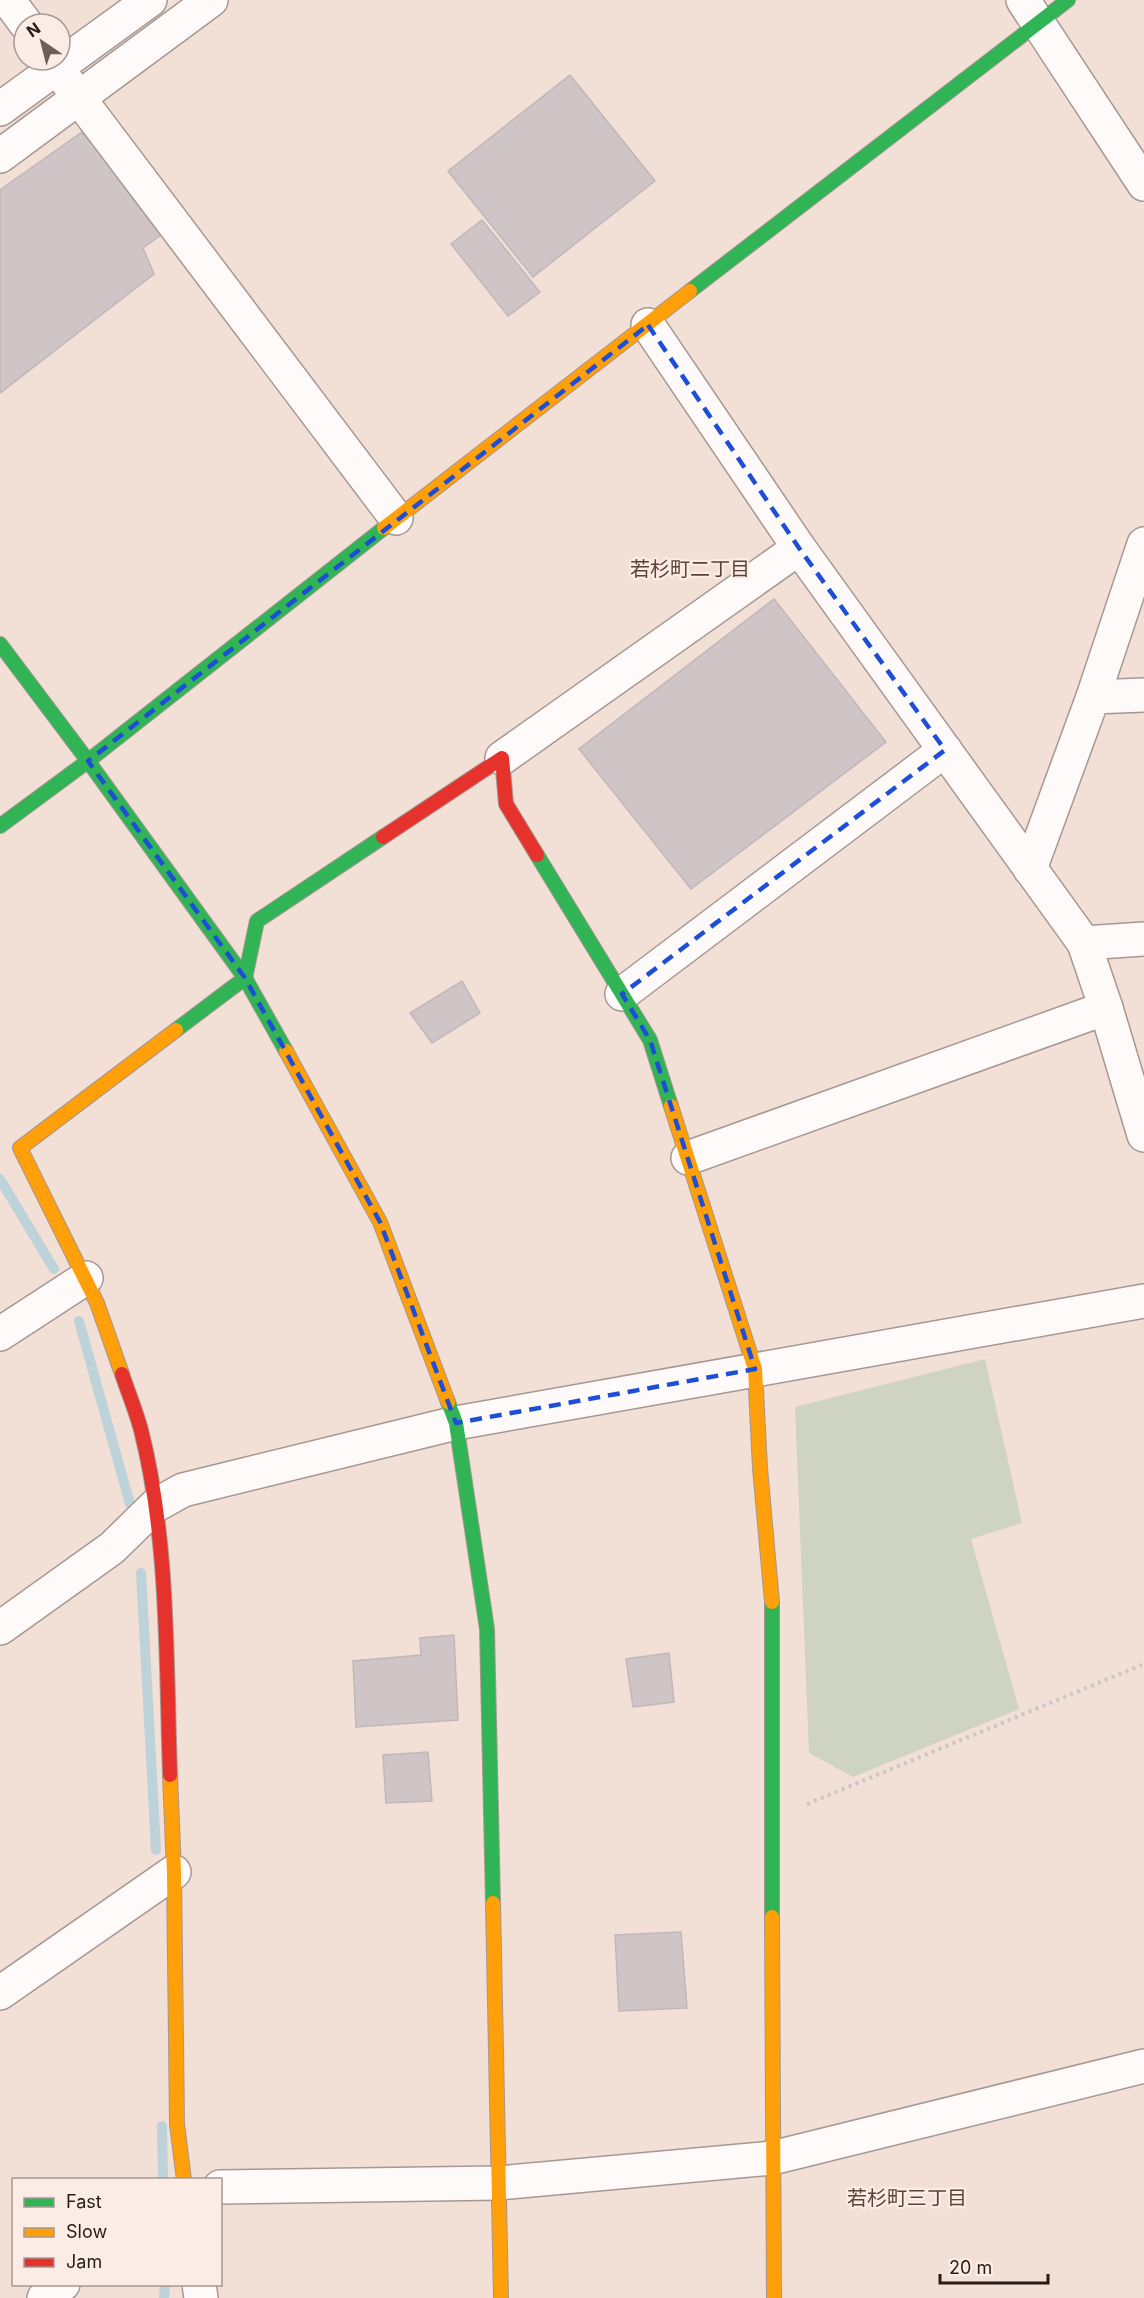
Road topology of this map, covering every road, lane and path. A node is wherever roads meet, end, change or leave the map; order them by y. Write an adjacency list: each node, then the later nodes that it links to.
1 (150, 0): 5 (street)
2 (210, 0): 8 (street)
3 (1068, 0): 4 (street)
4 (1031, 11): 11 (street); 12 (street)
5 (72, 53)
6 (46, 72): 9 (street)
7 (61, 72): 8 (street)
8 (78, 97): 10 (street); 13 (street)
9 (0, 109)
10 (0, 156)
11 (1144, 184)
12 (648, 325): 13 (street); 15 (street)
13 (396, 518): 21 (street)
14 (1144, 544): 18 (street)
15 (799, 548): 19 (street); 20 (street)
16 (0, 644): 21 (street)
17 (1144, 695): 18 (street)
18 (1093, 697): 23 (street)
19 (945, 750): 23 (street); 27 (street)
20 (502, 758): 26 (street); 27 (street)
21 (88, 761): 22 (street); 26 (street)
22 (0, 826)
23 (1030, 869): 25 (street)
24 (1144, 939): 25 (street)
25 (1084, 943): 28 (street)
26 (245, 978): 31 (street); 35 (street)
27 (622, 994): 30 (street)
28 (1106, 1008): 29 (street); 30 (street)
29 (1144, 1135)
30 (688, 1158): 34 (street)
31 (86, 1278): 33 (street); 36 (street)
32 (1144, 1301): 34 (street)
33 (0, 1334)
34 (755, 1369): 35 (street); 39 (street)
35 (456, 1423): 36 (street); 45 (street)
36 (156, 1505): 37 (street); 40 (street)
37 (0, 1628)
38 (1144, 1664): 39 (path)
39 (773, 1818): 43 (street)
40 (174, 1872): 41 (street); 44 (street)
41 (0, 1993)
42 (1144, 2066): 43 (street)
43 (772, 2158): 45 (street); 50 (street)
44 (184, 2178)
45 (499, 2182): 46 (street); 49 (street)
46 (222, 2187)
47 (60, 2286): 48 (street)
48 (44, 2298)
49 (501, 2298)
50 (774, 2298)

